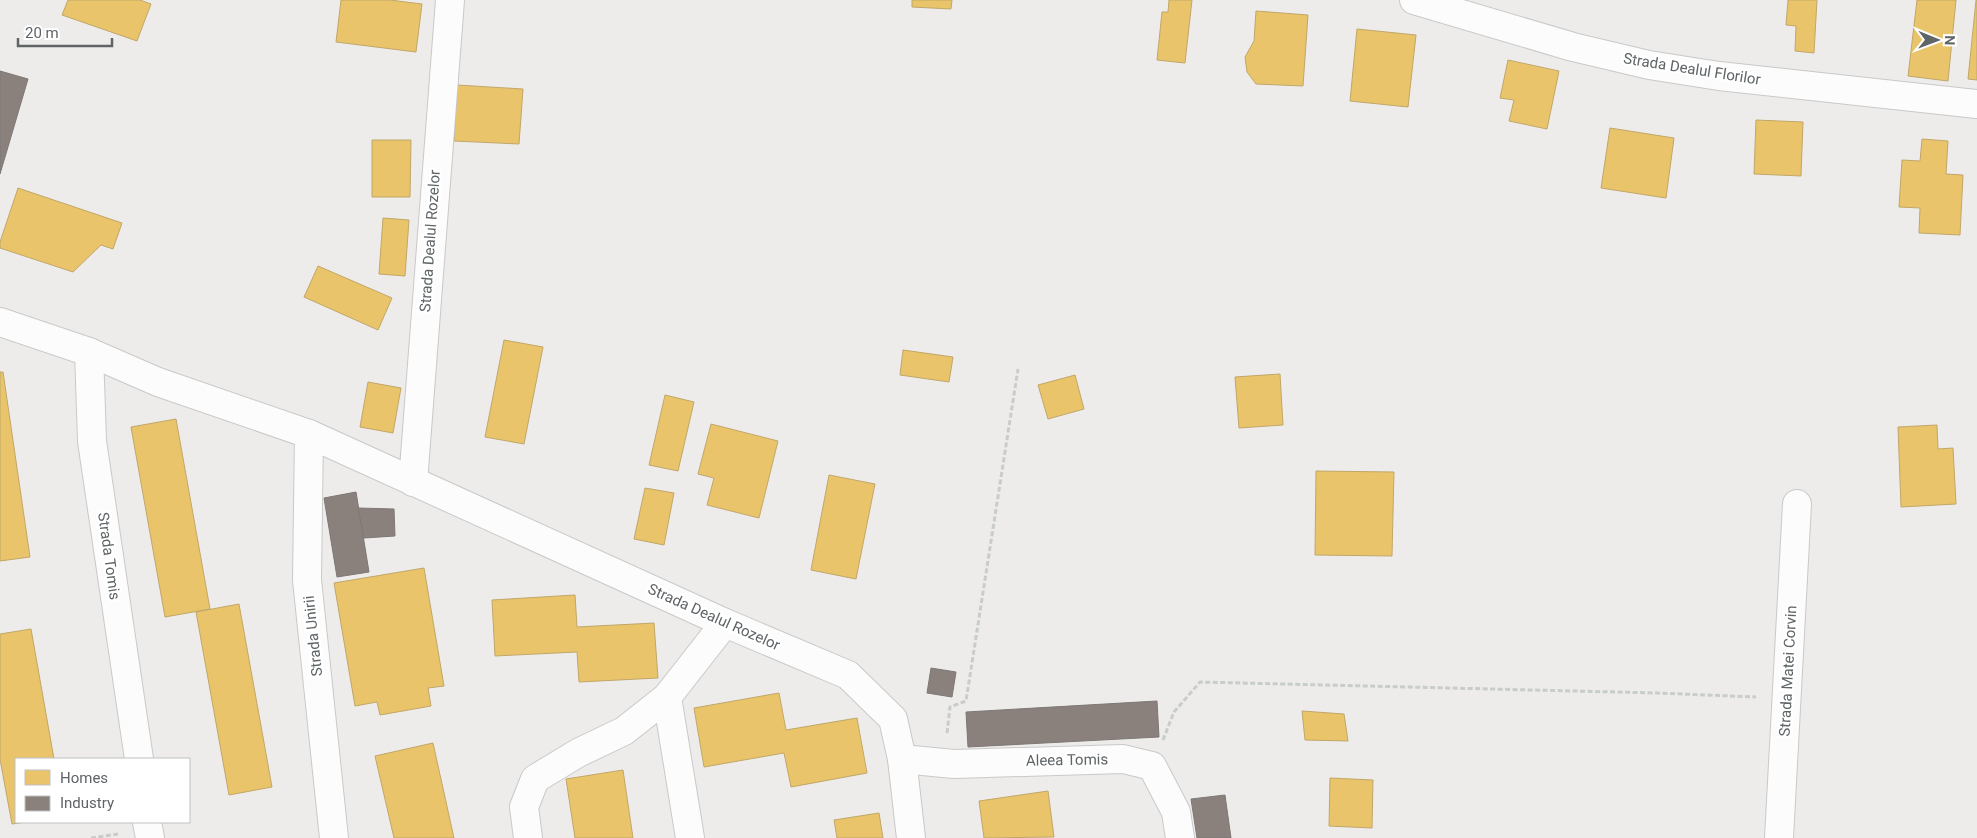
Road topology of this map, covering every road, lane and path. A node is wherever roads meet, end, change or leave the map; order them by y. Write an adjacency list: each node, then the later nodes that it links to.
1 (450, 0): 8 (street, Strada Dealul Rozelor)
2 (1414, 0): 3 (street, Strada Dealul Florilor)
3 (1977, 104)
4 (0, 322): 5 (street, Strada Dealul Rozelor)
5 (89, 352): 7 (street, Strada Dealul Rozelor); 13 (street, Strada Tomis)
6 (1018, 369): 15 (path)
7 (309, 434): 8 (street, Strada Dealul Rozelor); 19 (street, Strada Unirii)
8 (412, 482): 10 (street, Strada Dealul Rozelor)
9 (1797, 504): 12 (street, Strada Matei Corvin)
10 (725, 623): 11 (street); 14 (street, Strada Dealul Rozelor)
11 (667, 697): 20 (street); 21 (street)
12 (1787, 698): 16 (path); 24 (street, Strada Matei Corvin)
13 (139, 758)
14 (902, 759): 15 (street, Aleea Tomis); 22 (street, Strada Dealul Rozelor)
15 (949, 763): 16 (street, Aleea Tomis)
16 (1152, 766): 23 (street)
17 (148, 823): 18 (street)
18 (150, 838)
19 (334, 838)
20 (528, 838)
21 (690, 838)
22 (911, 838)
23 (1180, 838)
24 (1779, 838)

